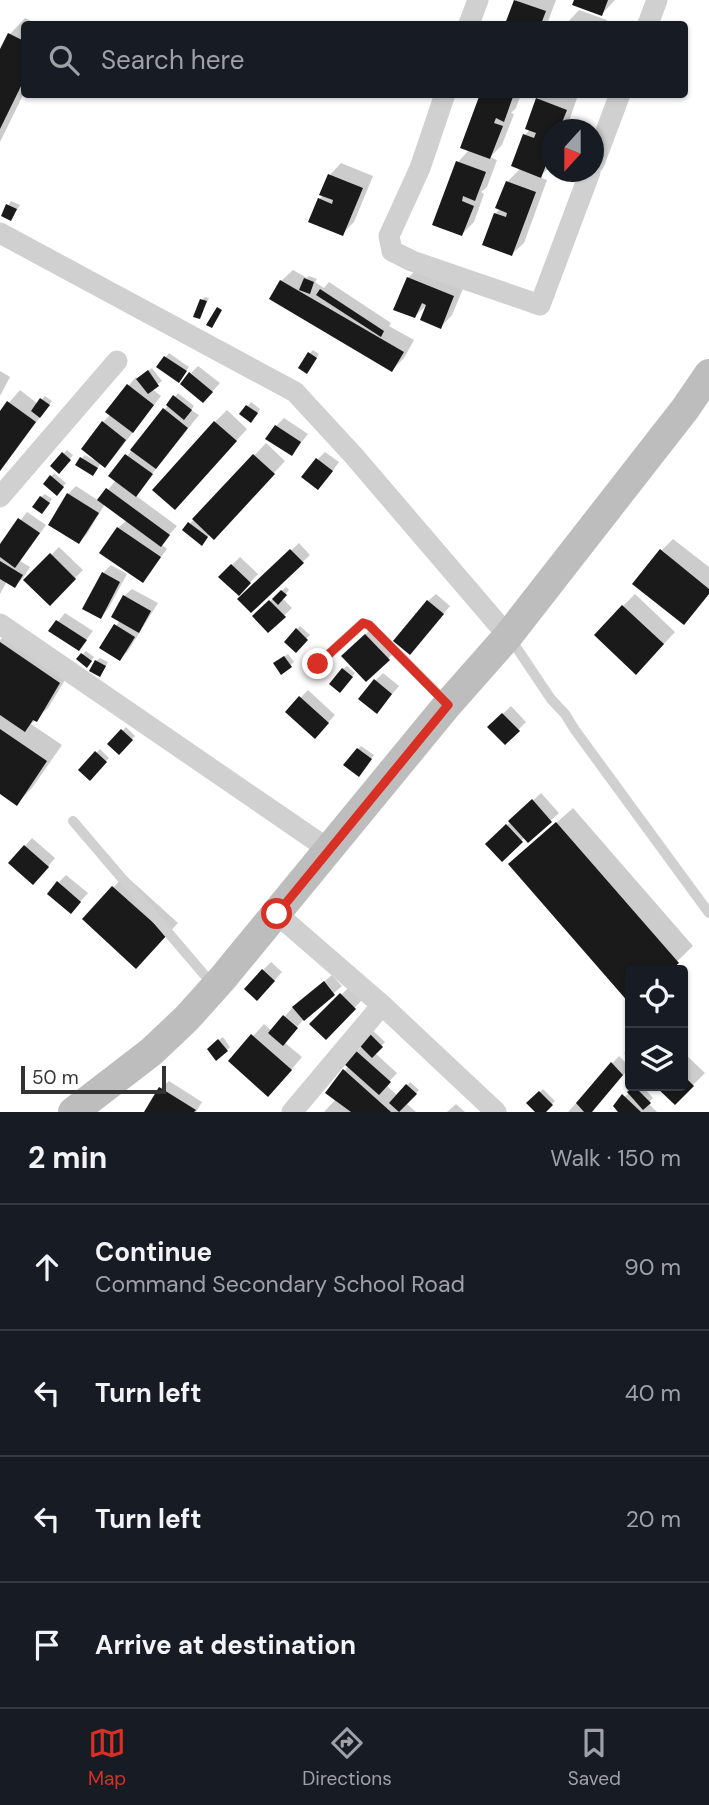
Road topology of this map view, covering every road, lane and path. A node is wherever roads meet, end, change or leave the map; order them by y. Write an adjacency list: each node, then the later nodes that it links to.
1 (478, 0): 3 (street)
2 (657, 0): 4 (street)
3 (470, 21)
4 (649, 21)
5 (444, 98): 8 (street)
6 (618, 98): 7 (street)
7 (604, 135)
8 (586, 182)
9 (0, 233): 14 (street)
10 (117, 361): 12 (street)
11 (709, 374): 14 (main road)
12 (0, 496)
13 (0, 624): 18 (street)
14 (508, 636): 16 (main road); 19 (lane)
15 (318, 664): 16 (lane)
16 (448, 705): 18 (main road)
17 (73, 821): 21 (lane)
18 (328, 849): 20 (main road)
19 (709, 912)
20 (277, 914): 21 (main road); 22 (street)
21 (215, 987): 23 (main road)
22 (382, 1004): 24 (street); 25 (street)
23 (73, 1112)
24 (292, 1112)
25 (496, 1112)

